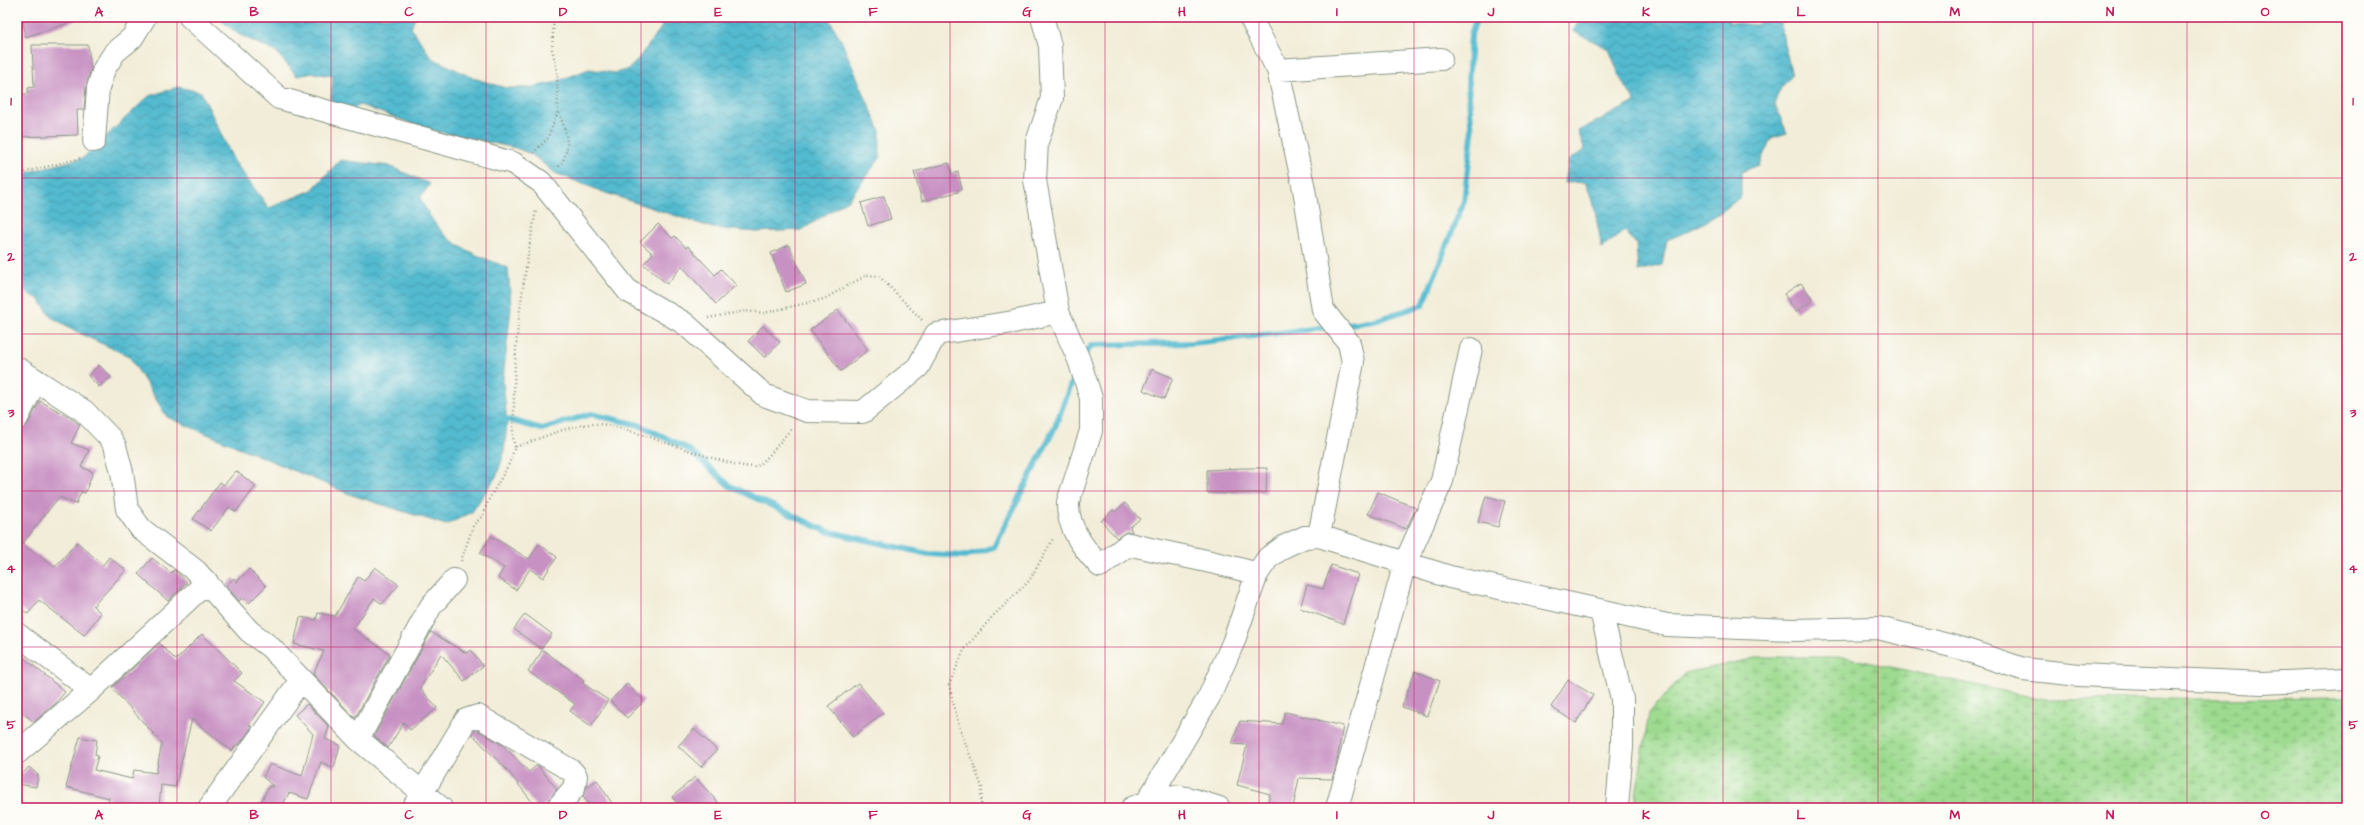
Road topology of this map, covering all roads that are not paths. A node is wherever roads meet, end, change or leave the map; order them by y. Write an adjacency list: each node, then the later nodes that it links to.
1 (145, 17): 7 (street)
2 (190, 17): 8 (street)
3 (1042, 17): 8 (street)
4 (1250, 17): 6 (street)
5 (1441, 59): 6 (street)
6 (1278, 70): 13 (street)
7 (94, 141)
8 (1058, 312): 15 (street)
9 (1471, 349): 14 (street)
10 (17, 368): 11 (street)
11 (36, 380): 12 (street); 17 (street)
12 (17, 418)
13 (1319, 536): 14 (street); 15 (street)
14 (1405, 563): 18 (street); 31 (street)
15 (1257, 574): 26 (street)
16 (454, 580): 23 (street)
17 (207, 582): 21 (street); 22 (street)
18 (1601, 611): 20 (street); 32 (street)
19 (17, 634): 22 (street)
20 (2347, 679)
21 (301, 680): 23 (street); 27 (street)
22 (91, 690): 24 (street)
23 (358, 739): 25 (street)
24 (17, 753)
25 (417, 801): 28 (street); 29 (street)
26 (1139, 805): 30 (street)
27 (209, 808)
28 (441, 808)
29 (557, 808)
30 (1219, 808)
31 (1337, 808)
32 (1617, 808)

